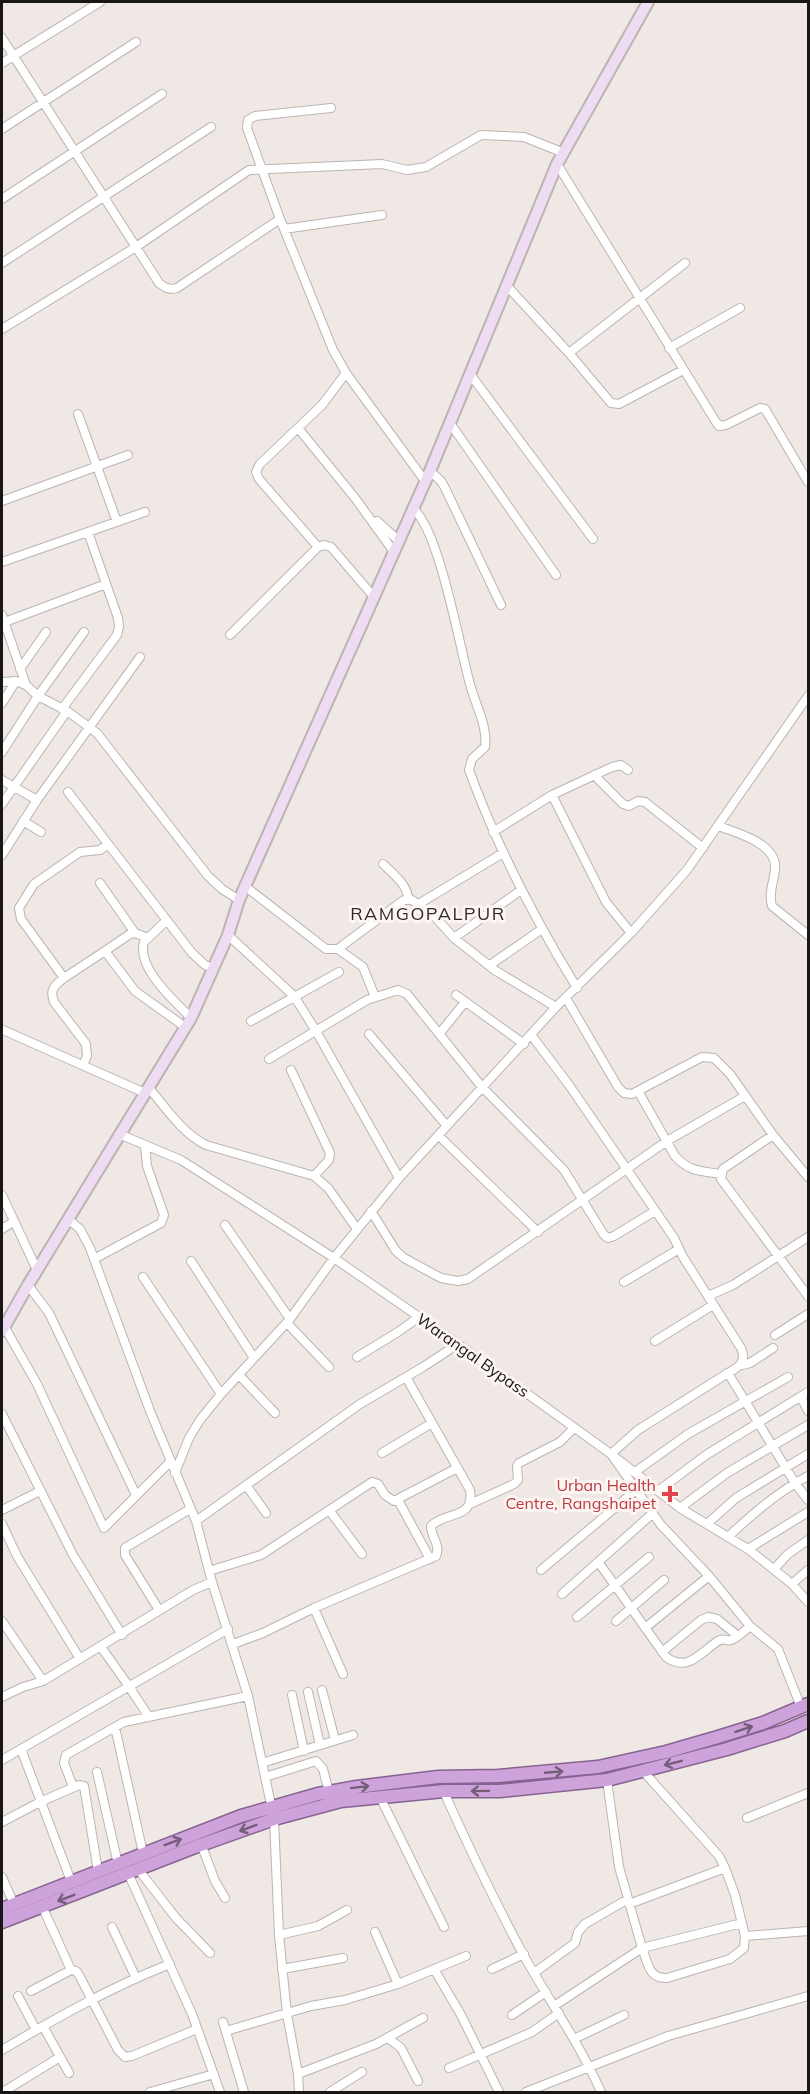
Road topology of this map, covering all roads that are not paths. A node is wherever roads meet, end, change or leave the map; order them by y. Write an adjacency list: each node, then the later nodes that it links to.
1 (100, 2): 5 (street)
2 (648, 2): 13 (main road)
3 (2, 38): 5 (street)
4 (136, 42): 8 (street)
5 (13, 56): 6 (street); 8 (street)
6 (2, 63)
7 (162, 93): 12 (street)
8 (43, 102): 11 (street); 12 (street)
9 (331, 108): 15 (street)
10 (211, 127): 16 (street)
11 (2, 129)
12 (74, 150): 16 (street); 17 (street)
13 (564, 153): 14 (main road); 15 (street)
14 (557, 164): 24 (main road); 25 (street)
15 (262, 170): 19 (street); 21 (street)
16 (104, 197): 21 (street); 22 (street)
17 (2, 199)
18 (382, 215): 20 (street)
19 (280, 219): 20 (street); 21 (street)
20 (284, 229): 31 (street)
21 (136, 247): 27 (street)
22 (2, 263)
23 (685, 263): 25 (street)
24 (506, 285): 29 (street); 32 (main road)
25 (639, 299): 28 (street); 29 (street)
26 (740, 308): 28 (street)
27 (2, 329)
28 (669, 348): 30 (street)
29 (569, 353): 30 (street)
30 (683, 370): 39 (street)
31 (346, 373): 35 (street); 38 (street)
32 (470, 374): 34 (main road); 46 (street)
33 (78, 414): 37 (street)
34 (450, 423): 38 (main road); 51 (street)
35 (298, 428): 48 (street); 49 (street)
36 (128, 455): 37 (street)
37 (97, 466): 40 (street); 44 (street)
38 (428, 476): 41 (main road); 54 (street)
39 (808, 482)
40 (2, 501)
41 (413, 509): 47 (main road); 81 (street)
42 (145, 512): 44 (street)
43 (377, 521): 47 (street)
44 (117, 522): 45 (street)
45 (88, 532): 50 (street); 52 (street)
46 (592, 539)
47 (399, 541): 49 (main road)
48 (318, 547): 53 (street); 58 (street)
49 (394, 552): 53 (main road)
50 (2, 562)
51 (556, 575)
52 (106, 584): 55 (street); 67 (street)
53 (374, 597): 88 (main road)
54 (501, 605)
55 (3, 620): 60 (street)
56 (46, 632): 60 (street)
57 (84, 632): 64 (street)
58 (230, 635)
59 (140, 657): 68 (street)
60 (20, 669): 63 (street)
61 (16, 681): 62 (street); 63 (street); 66 (street)
62 (2, 682)
63 (26, 685): 64 (street)
64 (38, 696): 67 (street); 69 (street)
65 (808, 696): 79 (street)
66 (2, 703)
67 (64, 710): 68 (street); 73 (street)
68 (89, 726): 76 (street); 91 (street)
69 (2, 752)
70 (628, 770): 71 (street)
71 (594, 775): 75 (street); 83 (street)
72 (2, 780): 73 (street)
73 (14, 788): 76 (street); 77 (street)
74 (68, 792): 82 (street)
75 (552, 795): 81 (street); 96 (street)
76 (37, 800): 78 (street)
77 (2, 804)
78 (23, 821): 80 (street); 85 (street)
79 (718, 826): 83 (street); 98 (street)
80 (41, 832)
81 (493, 832): 84 (street)
82 (108, 844): 93 (street); 106 (street)
83 (703, 848): 96 (street)
84 (503, 853): 89 (street); 92 (street)
85 (2, 855)
86 (383, 864): 90 (street)
87 (100, 883): 95 (street)
88 (246, 888): 91 (main road); 101 (street)
89 (521, 890): 94 (street); 100 (street)
90 (408, 899): 92 (street); 101 (street)
91 (239, 900): 97 (main road)
92 (417, 905): 100 (street)
93 (167, 920): 99 (street); 104 (street)
94 (542, 929): 103 (street); 107 (street)
95 (135, 933): 99 (street); 102 (street)
96 (631, 933): 107 (street)
97 (228, 935): 104 (main road); 109 (street)
98 (808, 935)
99 (148, 938): 115 (street)
100 (454, 938): 103 (street)
101 (338, 949): 110 (street)
102 (105, 951): 106 (street); 115 (street)
103 (490, 965): 113 (street)
104 (213, 968): 115 (main road)
105 (339, 972): 109 (street)
106 (64, 978): 123 (street)
107 (577, 988): 111 (street)
108 (456, 995): 112 (street)
109 (294, 996): 114 (street); 117 (street)
110 (375, 997): 117 (street); 119 (street)
111 (566, 998): 113 (street); 127 (street)
112 (465, 1002): 119 (street); 121 (street)
113 (556, 1007): 120 (street)
114 (251, 1020)
115 (188, 1023): 126 (main road)
116 (3, 1030): 123 (street)
117 (316, 1031): 122 (street); 139 (street)
118 (369, 1034): 129 (street)
119 (440, 1034): 125 (street)
120 (532, 1036): 121 (street); 135 (street)
121 (524, 1044): 125 (street)
122 (269, 1059)
123 (83, 1065): 126 (street)
124 (291, 1070): 137 (street)
125 (482, 1087): 129 (street); 141 (street)
126 (147, 1090): 130 (main road); 137 (street)
127 (638, 1091): 128 (street); 133 (street)
128 (745, 1095): 131 (street); 133 (street)
129 (447, 1126): 132 (street)
130 (119, 1134): 134 (street, Warangal Bypass); 144 (main road)
131 (773, 1135): 136 (street); 138 (street)
132 (439, 1136): 139 (street); 149 (street)
133 (667, 1142): 135 (street); 136 (street)
134 (145, 1146): 153 (street, Warangal Bypass); 154 (street)
135 (627, 1170): 141 (street); 143 (street)
136 (721, 1174): 152 (street)
137 (314, 1176): 148 (street)
138 (808, 1177)
139 (399, 1178): 142 (street)
140 (2, 1194): 145 (street)
141 (583, 1200): 143 (street); 149 (street)
142 (371, 1211): 148 (street); 149 (street)
143 (655, 1211): 151 (street)
144 (68, 1218): 154 (street); 156 (main road)
145 (13, 1222): 147 (street); 156 (street)
146 (225, 1225): 165 (street)
147 (2, 1229)
148 (357, 1229): 153 (street)
149 (538, 1232)
150 (808, 1237): 152 (street)
151 (679, 1249): 158 (street); 160 (street)
152 (779, 1256): 160 (street); 161 (street)
153 (334, 1258): 164 (street, Warangal Bypass); 165 (street)
154 (94, 1259): 193 (street)
155 (191, 1261): 172 (street)
156 (37, 1270): 159 (main road)
157 (143, 1277): 179 (street)
158 (624, 1282)
159 (28, 1285): 166 (main road); 204 (street)
160 (708, 1296): 162 (street)
161 (808, 1296)
162 (713, 1305): 168 (street); 173 (street)
163 (808, 1314): 167 (street)
164 (418, 1317): 169 (street, Warangal Bypass); 171 (street)
165 (289, 1321): 172 (street); 174 (street)
166 (3, 1329): 204 (street)
167 (776, 1335)
168 (655, 1341)
169 (458, 1344): 177 (street); 188 (street, Warangal Bypass)
170 (772, 1348): 173 (street)
171 (357, 1357)
172 (254, 1358): 176 (street)
173 (742, 1365): 175 (street)
174 (329, 1367)
175 (728, 1373): 181 (street); 191 (street)
176 (239, 1375): 179 (street); 183 (street)
177 (406, 1377): 185 (street); 200 (street)
178 (788, 1377): 181 (street)
179 (221, 1394): 197 (street)
180 (805, 1395): 182 (street); 186 (street)
181 (745, 1402): 186 (street); 196 (street)
182 (808, 1411)
183 (275, 1413)
184 (2, 1414): 202 (street)
185 (432, 1423): 190 (street); 194 (street)
186 (759, 1423): 189 (street); 203 (street)
187 (808, 1425): 189 (street)
188 (574, 1428): 191 (street, Warangal Bypass); 207 (street)
189 (773, 1446): 195 (street); 208 (street)
190 (382, 1453)
191 (611, 1454): 196 (street, Warangal Bypass); 201 (street)
192 (808, 1454): 195 (street)
193 (170, 1462): 197 (street); 204 (street)
194 (457, 1467): 205 (street); 207 (street)
195 (788, 1468): 199 (street); 216 (street)
196 (635, 1472): 203 (street, Warangal Bypass)
197 (175, 1473): 209 (street)
198 (808, 1476): 199 (street)
199 (795, 1483): 206 (street); 218 (street)
200 (246, 1485): 213 (street); 215 (street)
201 (636, 1490): 214 (street); 226 (street)
202 (40, 1491): 210 (street); 246 (street)
203 (658, 1491): 208 (street, Warangal Bypass)
204 (136, 1495)
205 (398, 1500): 211 (street); 223 (street)
206 (808, 1500)
207 (470, 1504): 223 (street)
208 (680, 1508): 216 (street, Warangal Bypass)
209 (190, 1509): 215 (street); 238 (street)
210 (2, 1510)
211 (329, 1510): 221 (street); 228 (street)
212 (808, 1512): 220 (street)
213 (266, 1513)
214 (652, 1514): 224 (street); 229 (street)
215 (196, 1521): 228 (street)
216 (708, 1523): 218 (street, Warangal Bypass)
217 (2, 1524): 251 (street)
218 (728, 1537): 220 (street, Warangal Bypass)
219 (808, 1540): 225 (street)
220 (748, 1549): 225 (street, Warangal Bypass)
221 (362, 1554)
222 (649, 1557): 233 (street)
223 (430, 1559): 236 (street)
224 (599, 1563): 233 (street); 234 (street)
225 (775, 1568): 232 (street, Warangal Bypass)
226 (541, 1570)
227 (808, 1570): 232 (street)
228 (209, 1571): 231 (street)
229 (709, 1576): 242 (street); 243 (street)
230 (664, 1580): 237 (street)
231 (212, 1582): 238 (street); 244 (street)
232 (792, 1584): 235 (street, Warangal Bypass)
233 (616, 1586): 237 (street); 239 (street)
234 (562, 1594)
235 (808, 1601)
236 (314, 1608): 248 (street); 252 (street)
237 (632, 1609): 241 (street); 243 (street)
238 (159, 1610): 246 (street)
239 (577, 1617)
240 (2, 1621): 245 (street)
241 (616, 1621)
242 (750, 1626): 247 (street); 260 (street)
243 (645, 1628): 250 (street)
244 (228, 1629): 248 (street); 254 (street)
245 (4, 1630): 253 (street)
246 (122, 1635): 249 (street)
247 (738, 1636): 250 (street); 250 (street)
248 (233, 1644): 258 (street)
249 (101, 1647): 251 (street); 254 (street)
250 (662, 1652)
251 (80, 1659): 253 (street)
252 (343, 1674)
253 (43, 1682): 259 (street)
254 (129, 1685): 261 (street); 267 (street)
255 (322, 1690): 265 (street)
256 (308, 1692): 266 (street)
257 (292, 1695): 268 (street)
258 (248, 1696): 261 (street); 270 (street)
259 (2, 1697)
260 (805, 1705): 274 (highway, one-way to 260)
261 (148, 1717): 263 (street)
262 (808, 1721): 271 (highway, one-way to 271)
263 (115, 1726): 276 (street); 286 (street)
264 (353, 1735): 265 (street)
265 (334, 1740): 266 (street)
266 (320, 1745): 268 (street)
267 (21, 1749): 269 (street); 281 (street)
268 (304, 1751): 270 (street)
269 (2, 1760)
270 (262, 1763): 273 (street)
271 (643, 1771): 275 (highway); 288 (street)
272 (97, 1772): 287 (street)
273 (265, 1777): 278 (street); 282 (street)
274 (438, 1777): 277 (street); 278 (highway, one-way to 274)
275 (607, 1780): 277 (highway, one-way to 277); 294 (street)
276 (73, 1787): 281 (street); 289 (street)
277 (444, 1791): 280 (highway); 309 (street)
278 (329, 1792): 282 (highway)
279 (808, 1793): 283 (street)
280 (380, 1797): 282 (highway); 302 (street)
281 (40, 1802): 284 (street); 292 (street)
282 (273, 1813): 285 (highway, one-way to 285); 286 (highway, one-way to 282); 305 (street)
283 (747, 1818)
284 (2, 1822)
285 (201, 1844): 290 (highway); 293 (street)
286 (143, 1853): 287 (highway)
287 (118, 1863): 289 (highway)
288 (725, 1868): 294 (street); 300 (street)
289 (98, 1871): 292 (highway)
290 (133, 1871): 296 (highway, one-way to 296); 308 (street); 312 (street)
291 (2, 1877): 295 (street)
292 (72, 1881): 295 (highway)
293 (225, 1898)
294 (628, 1901): 307 (street); 317 (street)
295 (14, 1904): 297 (highway)
296 (42, 1906): 299 (highway); 316 (street)
297 (2, 1909)
298 (347, 1910): 305 (street)
299 (2, 1922)
300 (742, 1923): 306 (street); 307 (street)
301 (112, 1927): 318 (street)
302 (444, 1927)
303 (808, 1931): 306 (street)
304 (375, 1932): 319 (street)
305 (279, 1935): 313 (street)
306 (745, 1936): 307 (street)
307 (642, 1948): 325 (street)
308 (210, 1953)
309 (524, 1954): 315 (street); 317 (street)
310 (466, 1956): 314 (street)
311 (343, 1958): 313 (street)
312 (170, 1965): 318 (street); 332 (street)
313 (282, 1969): 326 (street)
314 (434, 1969): 319 (street); 337 (street)
315 (492, 1969)
316 (70, 1970): 320 (street); 324 (street)
317 (534, 1973): 321 (street)
318 (136, 1978): 324 (street)
319 (398, 1984): 326 (street)
320 (31, 1991)
321 (546, 1992): 325 (street); 327 (street)
322 (18, 1996): 331 (street)
323 (808, 1996): 340 (street)
324 (92, 2001): 331 (street); 332 (street)
325 (557, 2009): 335 (street); 337 (street)
326 (287, 2014): 333 (street); 344 (street)
327 (512, 2015)
328 (624, 2015): 335 (street)
329 (423, 2018): 334 (street)
330 (223, 2022): 333 (street)
331 (39, 2028): 336 (street); 338 (street)
332 (197, 2029): 343 (street)
333 (226, 2031): 349 (street)
334 (388, 2038): 344 (street); 345 (street)
335 (574, 2039): 340 (street)
336 (2, 2050)
337 (480, 2054): 339 (street); 352 (street)
338 (60, 2057): 342 (street); 346 (street)
339 (449, 2067)
340 (590, 2068): 353 (street); 354 (street)
341 (362, 2072): 351 (street)
342 (69, 2073)
343 (214, 2074): 347 (street); 348 (street)
344 (298, 2074): 350 (street)
345 (418, 2081)
346 (3, 2092)
347 (150, 2092)
348 (220, 2092)
349 (244, 2092)
350 (299, 2092)
351 (330, 2092)
352 (499, 2092)
353 (526, 2092)
354 (601, 2092)

